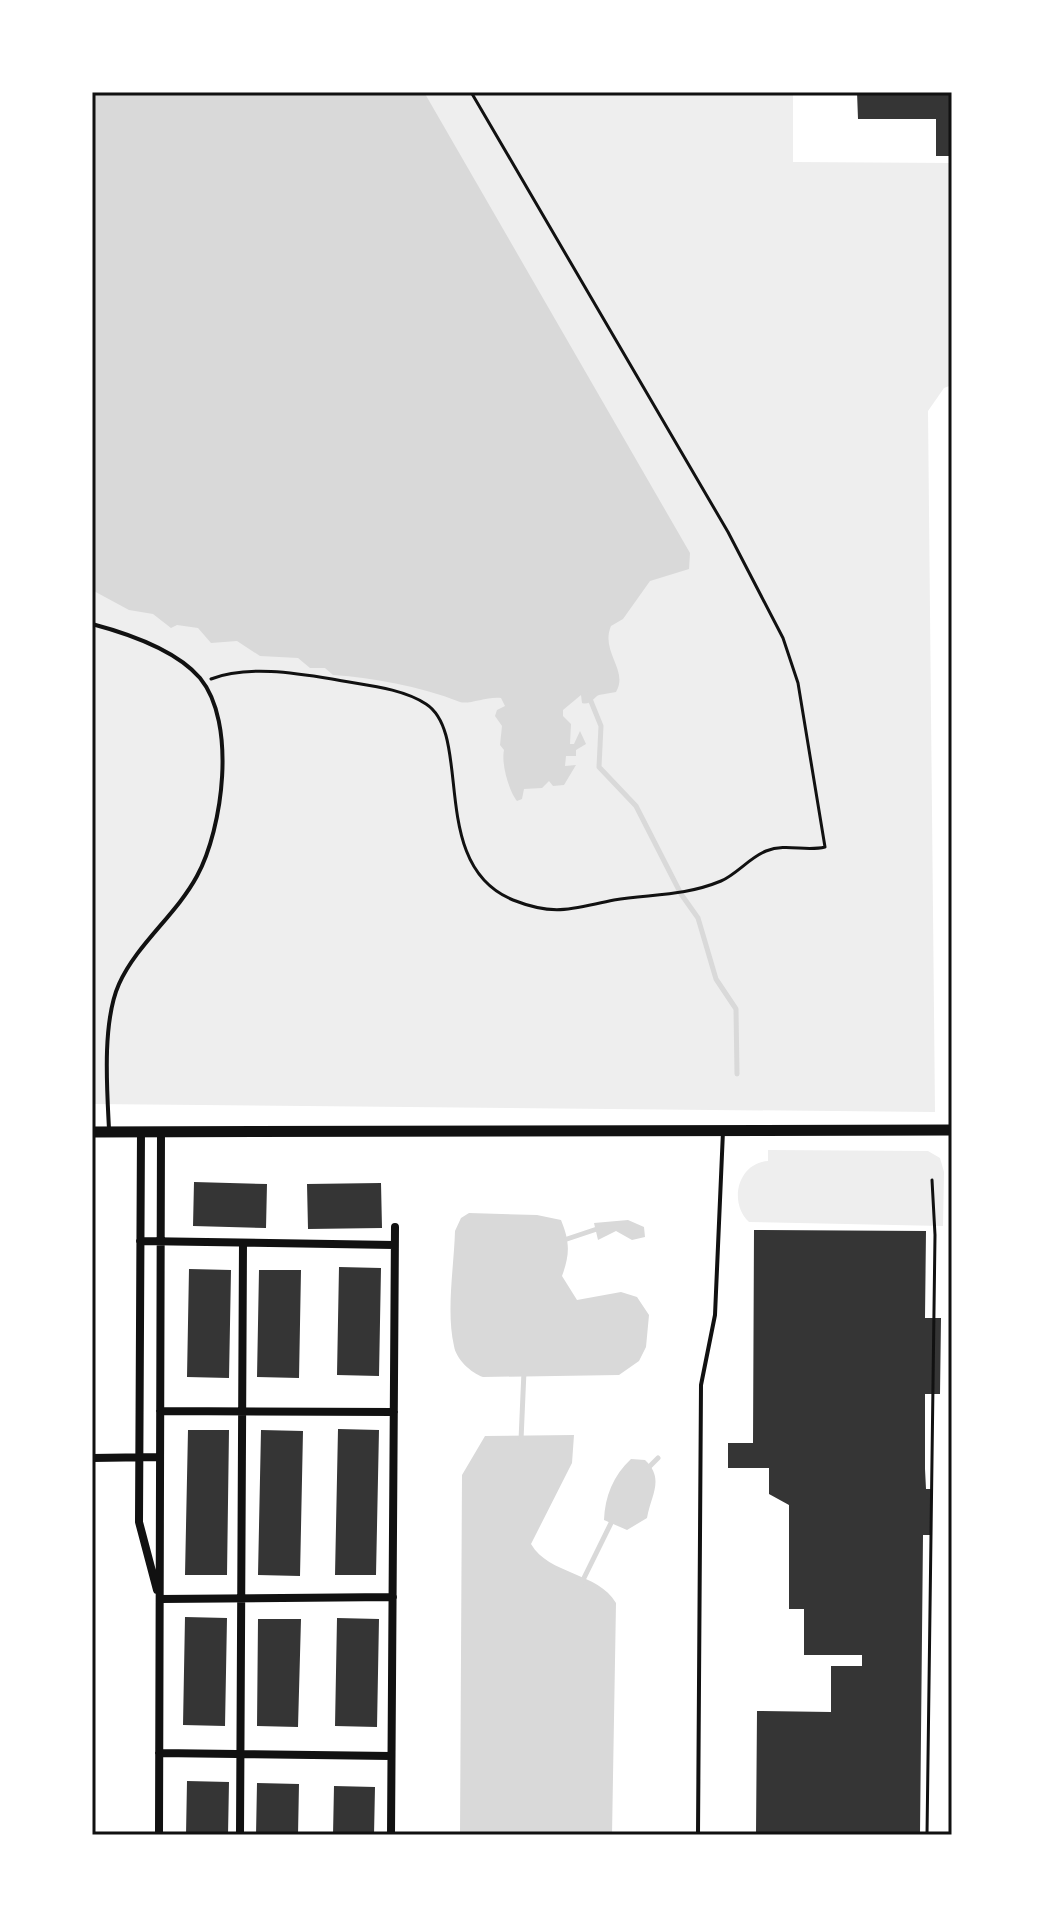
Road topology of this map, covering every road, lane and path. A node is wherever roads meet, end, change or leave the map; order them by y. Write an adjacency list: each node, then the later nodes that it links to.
1 (471, 92): 3 (path)
2 (92, 624): 3 (lane)
3 (203, 683): 8 (lane)
4 (723, 1130): 5 (main road); 9 (main road); 31 (lane)
5 (952, 1130)
6 (141, 1131): 8 (main road); 9 (main road); 12 (street)
7 (92, 1132): 8 (main road)
8 (109, 1132)
9 (161, 1132): 13 (street)
10 (932, 1180): 32 (path)
11 (395, 1227): 15 (street)
12 (140, 1241): 13 (street); 19 (street)
13 (160, 1242): 14 (street); 16 (street)
14 (243, 1243): 15 (street); 17 (street)
15 (394, 1245): 18 (street)
16 (160, 1411): 17 (street); 20 (street)
17 (243, 1411): 18 (street); 24 (street)
18 (394, 1412): 22 (street)
19 (139, 1457): 20 (street); 21 (street); 23 (street)
20 (159, 1457): 23 (street)
21 (92, 1458)
22 (393, 1597): 24 (street); 27 (street)
23 (160, 1599): 24 (street); 25 (street)
24 (241, 1599): 26 (street)
25 (159, 1753): 26 (street); 28 (street)
26 (241, 1753): 27 (street); 29 (street)
27 (391, 1756): 30 (street)
28 (159, 1835)
29 (240, 1835)
30 (391, 1835)
31 (698, 1835)
32 (927, 1835)

